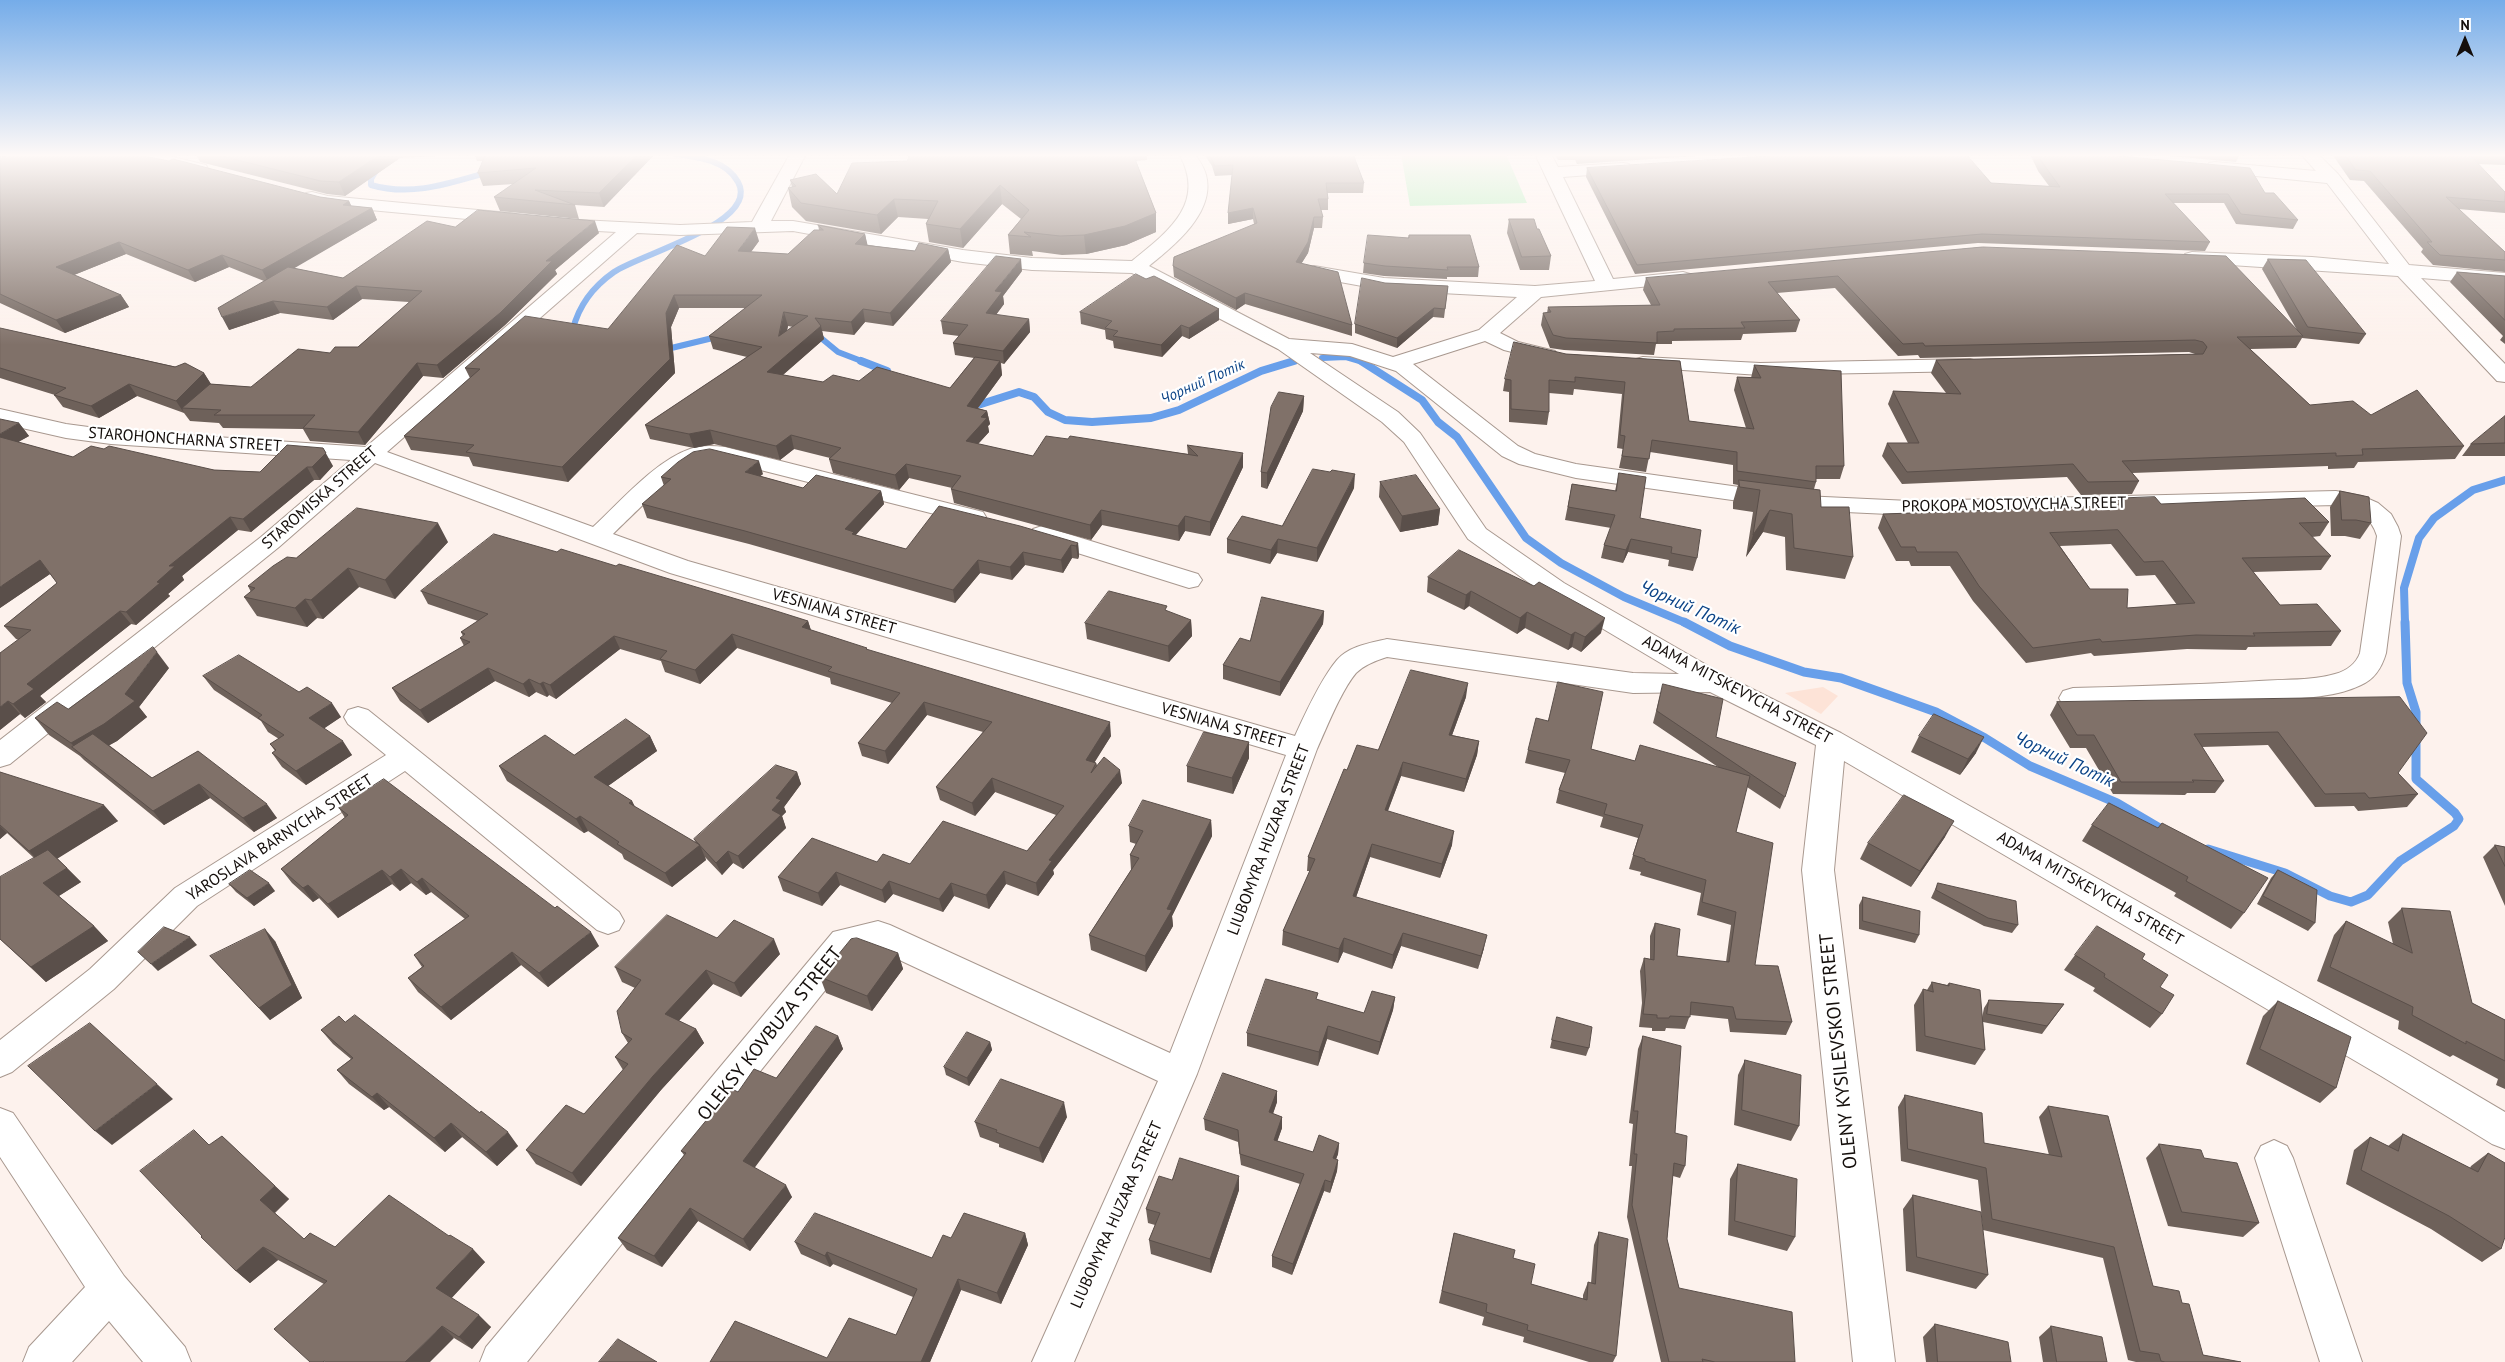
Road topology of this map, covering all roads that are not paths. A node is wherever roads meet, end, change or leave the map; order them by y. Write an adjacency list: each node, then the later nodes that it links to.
1 (500, 218): 6 (street)
2 (764, 218): 8 (street)
3 (1187, 218): 11 (street)
4 (1574, 218): 16 (street)
5 (2363, 218): 12 (street)
6 (526, 220)
7 (545, 222): 9 (street)
8 (759, 226): 9 (street); 11 (street)
9 (631, 229): 26 (street, STAROMISKA STREET)
10 (2174, 257): 12 (street)
11 (1136, 267): 19 (street, ADAMA MITSKEVYCHA STREET)
12 (2404, 271): 15 (street); 24 (street)
13 (1314, 272): 17 (street)
14 (1702, 277): 16 (street)
15 (2505, 278)
16 (1606, 284): 17 (street)
17 (1535, 292): 18 (street)
18 (1486, 334): 20 (street); 22 (street)
19 (1285, 345): 22 (street, PROKOPA MOSTOVYCHA STREET); 31 (street, ADAMA MITSKEVYCHA STREET)
20 (1564, 358)
21 (1619, 362): 23 (street)
22 (1396, 363): 32 (street, PROKOPA MOSTOVYCHA STREET)
23 (1993, 364)
24 (2505, 376)
25 (0, 416): 26 (street, STAROHONCHARNA STREET)
26 (372, 454): 29 (street, VESNIANA STREET); 36 (street, STAROMISKA STREET)
27 (992, 521): 29 (street)
28 (1021, 528): 30 (street)
29 (596, 537): 35 (street, VESNIANA STREET)
30 (1189, 580)
31 (1714, 682): 34 (street, ADAMA MITSKEVYCHA STREET); 35 (street, LIUBOMYRA HUZARA STREET)
32 (2073, 698)
33 (358, 717): 37 (street)
34 (1831, 740): 42 (street, ADAMA MITSKEVYCHA STREET); 49 (street, OLENY KYSILEVSKOI STREET)
35 (1303, 749): 40 (street, LIUBOMYRA HUZARA STREET)
36 (0, 756)
37 (405, 757): 38 (street); 39 (street, YAROSLAVA BARNYCHA STREET)
38 (608, 921)
39 (0, 1061)
40 (1180, 1074): 47 (street, OLEKSY KOVBUZA STREET); 48 (street, LIUBOMYRA HUZARA STREET)
41 (0, 1125): 44 (street)
42 (2505, 1132)
43 (2274, 1158): 50 (street)
44 (110, 1290): 45 (street); 46 (street)
45 (44, 1362)
46 (170, 1362)
47 (501, 1362)
48 (1053, 1362)
49 (1874, 1362)
50 (2341, 1362)

